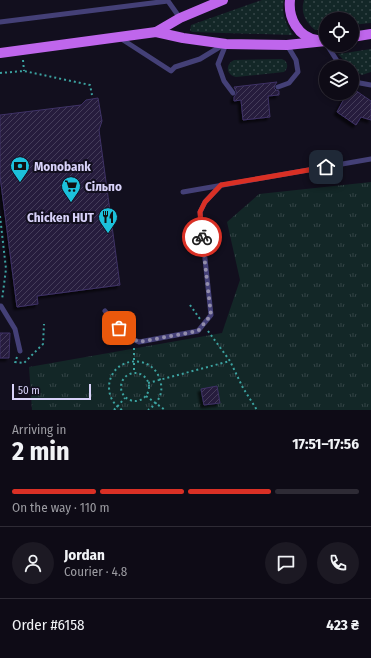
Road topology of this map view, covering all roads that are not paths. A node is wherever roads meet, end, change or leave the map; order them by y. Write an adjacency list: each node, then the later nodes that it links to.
1 (223, 0): 3 (main road)
2 (290, 0): 9 (main road)
3 (180, 18): 4 (lane); 5 (main road)
4 (0, 22)
5 (156, 32): 8 (main road); 11 (main road)
6 (371, 34): 7 (main road)
7 (359, 36)
8 (118, 37): 11 (lane); 13 (main road)
9 (319, 41)
10 (319, 43): 12 (main road)
11 (226, 44): 12 (main road); 17 (lane)
12 (287, 45): 16 (lane)
13 (0, 53)
14 (359, 82): 15 (lane)
15 (371, 85)
16 (278, 87)
17 (233, 93)
18 (371, 159): 19 (lane)
19 (221, 185): 20 (lane); 22 (lane)
20 (183, 192)
21 (1, 306): 23 (lane)
22 (105, 311)
23 (20, 351)

